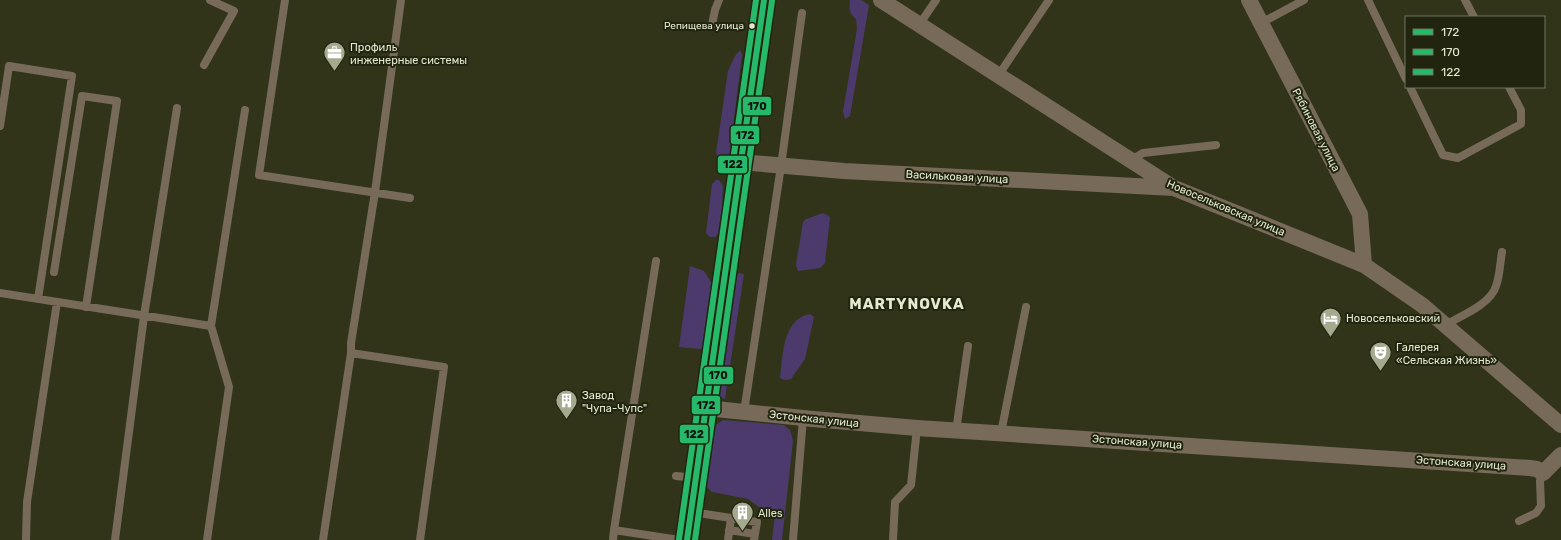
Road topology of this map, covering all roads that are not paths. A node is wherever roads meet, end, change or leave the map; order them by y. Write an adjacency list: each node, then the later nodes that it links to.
1 (210, 0): 18 (lane)
2 (285, 0): 31 (lane)
3 (401, 0): 31 (lane)
4 (719, 0): 16 (lane)
5 (764, 0): 28 (street)
6 (936, 0): 17 (lane)
7 (1049, 0): 19 (lane)
8 (1249, 0): 15 (street, Рябиновая улица)
9 (1304, 0): 15 (lane)
10 (1368, 0): 20 (lane)
11 (1465, 0): 14 (lane)
12 (889, 3): 17 (street, Новосельковская улица)
13 (802, 13): 29 (lane)
14 (1473, 16)
15 (1261, 23): 35 (street, Рябиновая улица)
16 (712, 25)
17 (919, 25): 19 (street, Новосельковская улица)
18 (204, 64)
19 (998, 76): 27 (street, Новосельковская улица)
20 (1405, 77)
21 (1410, 88): 22 (lane)
22 (1510, 88)
23 (177, 108): 42 (lane)
24 (245, 110): 44 (lane)
25 (0, 126): 38 (lane)
26 (1216, 145): 27 (lane)
27 (1131, 160): 30 (street, Новосельковская улица)
28 (740, 162): 29 (street, Васильковая улица); 47 (street)
29 (781, 166): 30 (street, Васильковая улица); 48 (lane)
30 (1174, 188): 35 (street, Новосельковская улица)
31 (374, 192): 32 (lane); 46 (lane)
32 (410, 198)
33 (1502, 252): 43 (lane)
34 (656, 261): 61 (lane)
35 (1364, 265): 43 (street, Новосельковская улица)
36 (54, 272): 40 (lane)
37 (0, 293): 38 (lane)
38 (38, 299): 39 (lane)
39 (57, 302): 40 (lane); 64 (lane)
40 (86, 307): 42 (lane)
41 (1026, 307): 53 (lane)
42 (144, 316): 44 (lane); 65 (lane)
43 (1446, 325): 50 (street, Новосельковская улица)
44 (211, 326): 66 (lane)
45 (968, 346): 52 (lane)
46 (351, 353): 67 (lane); 68 (lane)
47 (706, 408): 48 (street, Эстонская улица); 57 (street)
48 (744, 412): 49 (street, Эстонская улица)
49 (803, 418): 51 (street, Эстонская улица); 73 (lane)
50 (1561, 425)
51 (917, 428): 52 (street, Эстонская улица); 74 (lane)
52 (956, 431): 53 (street, Эстонская улица)
53 (1001, 433): 55 (street, Эстонская улица)
54 (1561, 455): 55 (street)
55 (1543, 473): 60 (lane)
56 (676, 476): 57 (lane)
57 (696, 478): 58 (street)
58 (692, 512): 59 (lane); 71 (street)
59 (731, 518): 62 (lane); 63 (lane)
60 (1519, 521)
61 (614, 530): 69 (lane); 70 (lane)
62 (729, 530): 63 (lane); 72 (lane)
63 (755, 537)
64 (26, 540)
65 (115, 540)
66 (207, 540)
67 (323, 540)
68 (420, 540)
69 (612, 540)
70 (679, 540)
71 (687, 540)
72 (728, 540)
73 (793, 540)
74 (893, 540)

